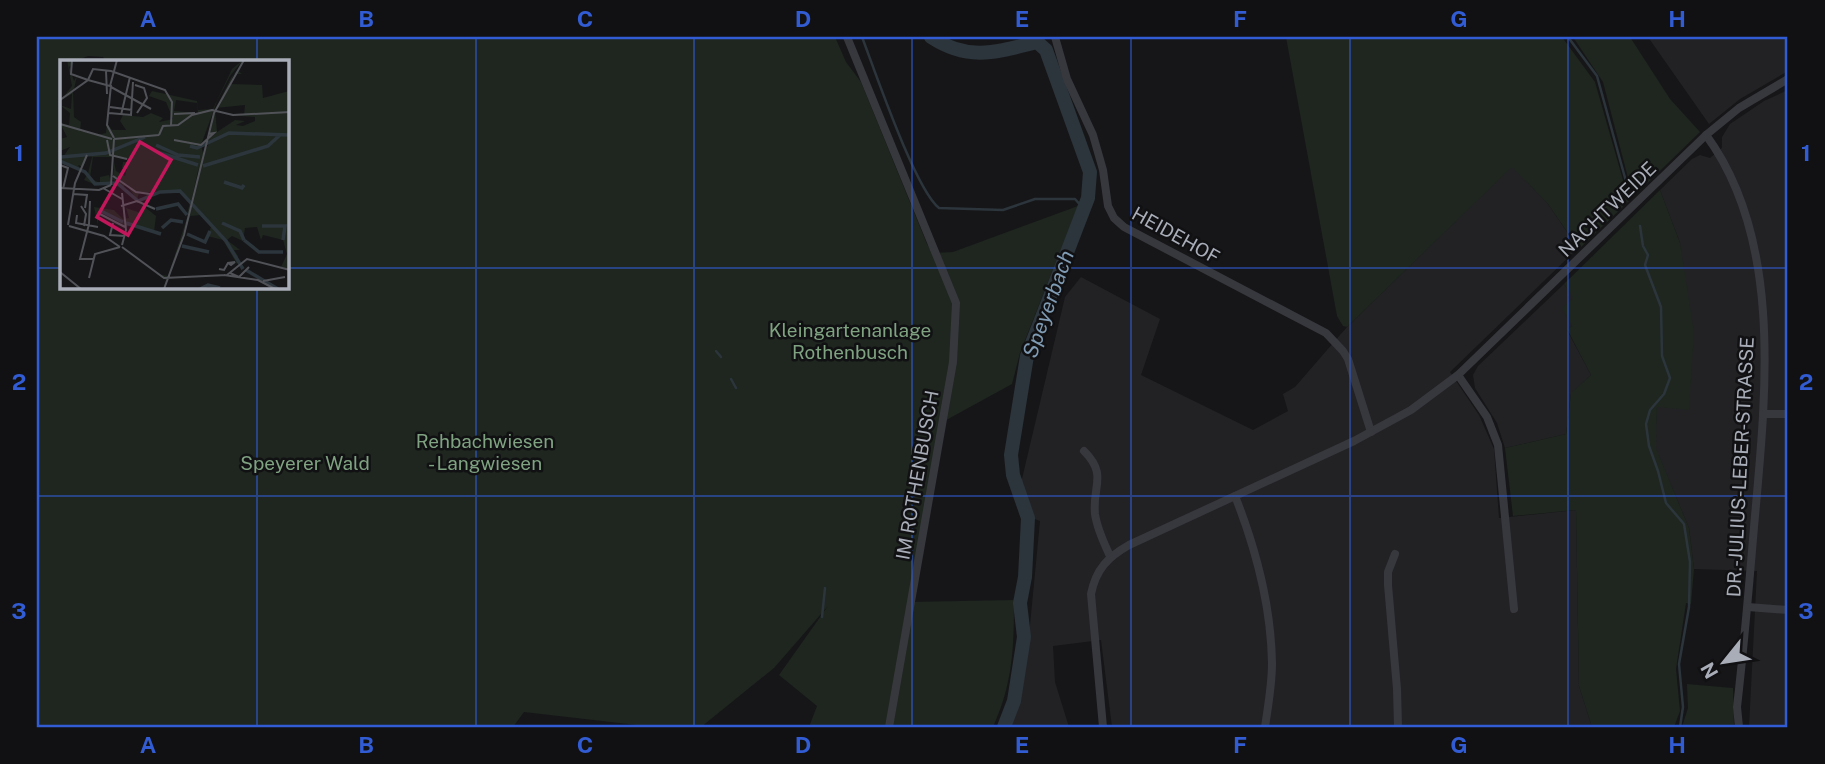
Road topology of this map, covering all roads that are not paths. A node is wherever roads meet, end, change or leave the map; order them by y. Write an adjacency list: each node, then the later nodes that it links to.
1 (847, 37): 16 (street, IM ROTHENBUSCH)
2 (1055, 37): 8 (street, HEIDEHOF)
3 (1788, 79): 4 (street, NACHTWEIDE)
4 (1706, 135): 5 (street, NACHTWEIDE); 6 (street, DR.-JULIUS-LEBER-STRASSE)
5 (1458, 375): 8 (street, NACHTWEIDE); 14 (street)
6 (1763, 414): 7 (street); 13 (street, DR.-JULIUS-LEBER-STRASSE)
7 (1788, 414)
8 (1371, 432): 10 (street, NACHTWEIDE)
9 (1084, 451): 12 (street)
10 (1236, 496): 12 (street, NACHTWEIDE); 18 (street)
11 (1395, 554): 19 (street)
12 (1110, 556): 17 (street)
13 (1748, 607): 15 (street); 20 (street, DR.-JULIUS-LEBER-STRASSE)
14 (1514, 609)
15 (1788, 610)
16 (889, 727)
17 (1103, 727)
18 (1265, 727)
19 (1398, 727)
20 (1739, 727)

